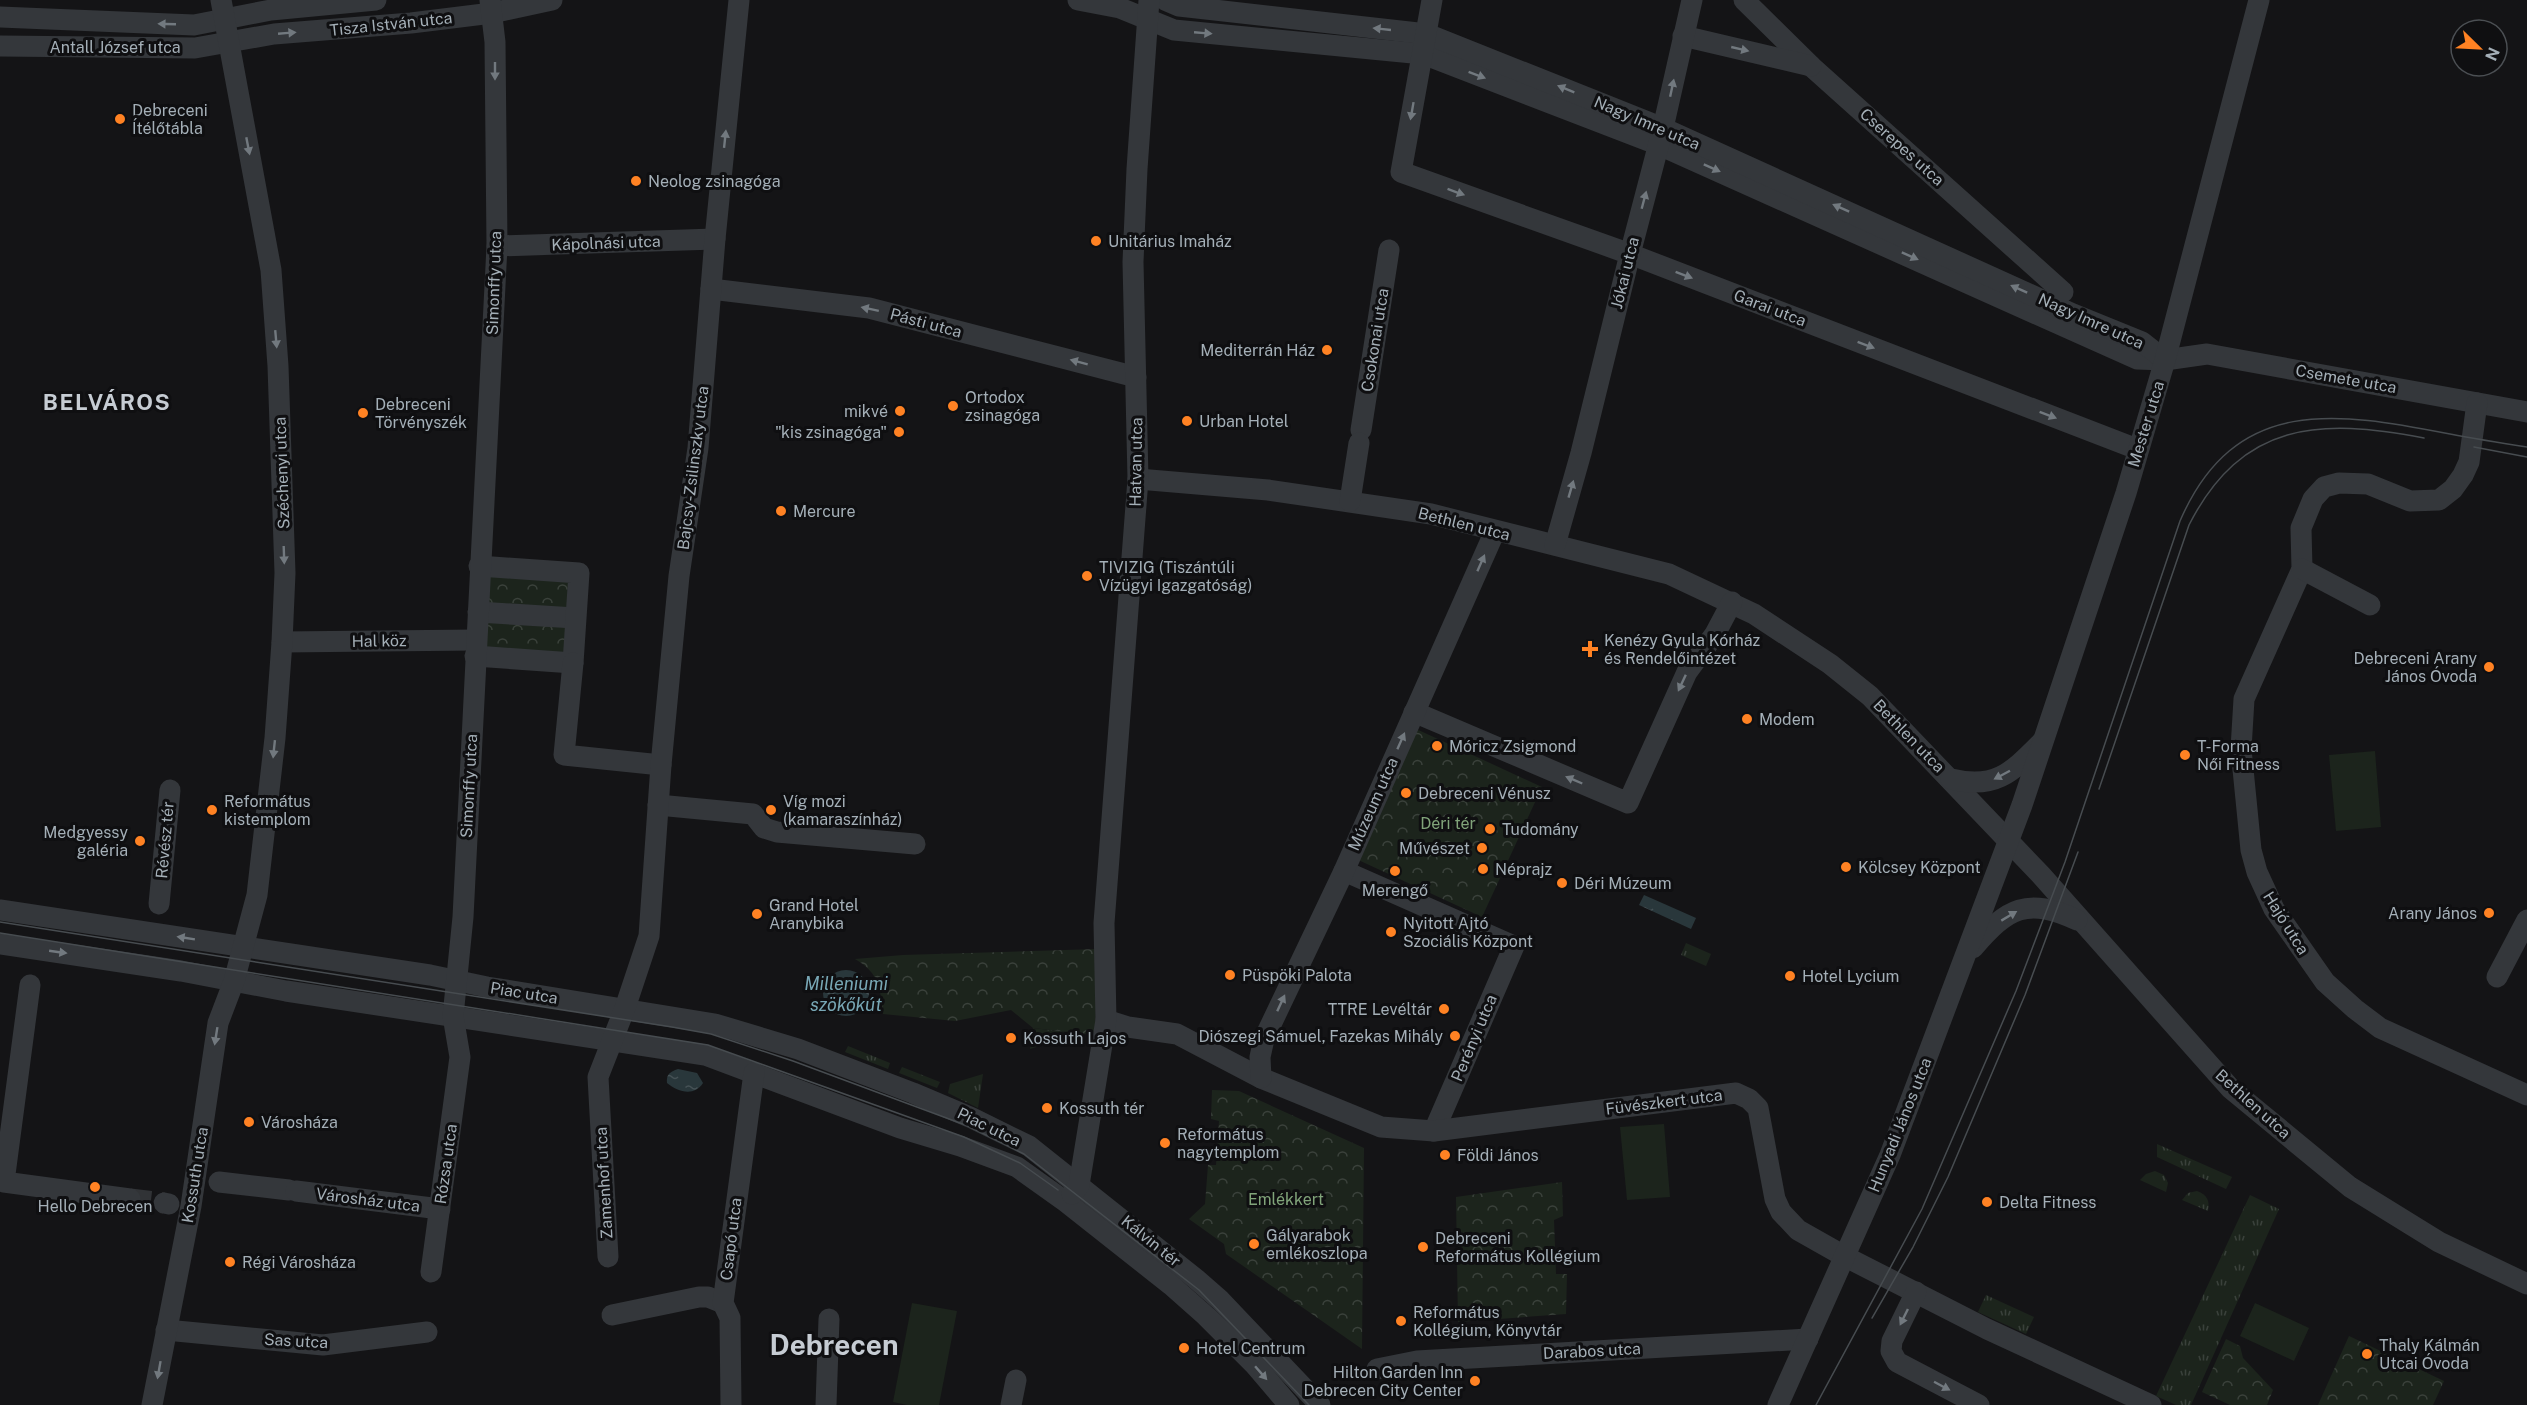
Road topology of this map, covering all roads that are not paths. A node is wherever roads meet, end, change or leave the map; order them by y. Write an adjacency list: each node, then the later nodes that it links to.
1 (376, 0): 11 (street, Tisza István utca)
2 (552, 0): 10 (street, Tisza István utca)
3 (740, 0): 20 (street, Bajcsy-Zsilinszky utca, one-way to 3)
4 (1078, 0): 12 (street)
5 (1165, 0): 16 (street, Nagy Imre utca, one-way to 5)
6 (1432, 0): 16 (street)
7 (1692, 0): 14 (street, Jókai utca)
8 (1744, 0): 18 (street, Cserepes utca)
9 (2259, 0): 26 (street, Mester utca)
10 (491, 6): 15 (street, Tisza István utca, one-way to 10); 21 (street, Simonffy utca, one-way to 21)
11 (223, 9): 13 (street, Antall József utca, one-way to 13); 15 (street, Széchenyi utca)
12 (1148, 10): 16 (street, Nagy Imre utca, one-way to 16); 27 (street, Hatvan utca)
13 (0, 17)
14 (1683, 36): 18 (street, one-way to 18); 19 (street, Jókai utca, one-way to 14)
15 (229, 41): 17 (street, Antall József utca); 41 (street, Széchenyi utca, one-way to 41)
16 (1425, 44): 19 (street, Nagy Imre utca); 23 (street, Garai utca, one-way to 23)
17 (0, 46)
18 (1812, 66): 25 (street, Cserepes utca)
19 (1661, 136): 23 (street, Jókai utca, one-way to 19); 26 (street, Nagy Imre utca)
20 (715, 239): 21 (street, Kápolnási utca); 24 (street, Bajcsy-Zsilinszky utca)
21 (497, 246): 35 (street, Simonffy utca)
22 (1389, 250): 32 (street, Csokonai utca)
23 (1629, 254): 30 (street, Garai utca, one-way to 30); 34 (street, Jókai utca, one-way to 23)
24 (711, 289): 27 (street, Pásti utca, one-way to 24); 46 (street, Bajcsy-Zsilinszky utca)
25 (2062, 292)
26 (2165, 360): 28 (street, Csemete utca); 30 (street, Mester utca)
27 (1136, 377): 31 (street, Hatvan utca)
28 (2477, 403): 29 (street, Csemete utca); 36 (street, Hajó utca)
29 (2527, 412)
30 (2137, 449): 45 (street, Mester utca)
31 (1138, 479): 32 (street, Bethlen utca); 66 (street, Hatvan utca)
32 (1350, 501): 33 (street, Bethlen utca)
33 (1495, 531): 34 (street, Bethlen utca); 44 (street, Múzeum utca, one-way to 33)
34 (1556, 545): 37 (street, Bethlen utca)
35 (479, 566): 39 (street); 40 (street)
36 (2302, 569): 38 (street); 70 (street, Hajó utca)
37 (1732, 602): 44 (street, one-way to 44); 47 (street, Bethlen utca)
38 (2370, 605)
39 (478, 612): 40 (street); 42 (street)
40 (575, 618): 43 (street)
41 (282, 642): 42 (street, Hal köz); 58 (street, Széchenyi utca, one-way to 58)
42 (476, 648): 43 (street, Hal köz); 62 (street, Simonffy utca)
43 (573, 663): 46 (street)
44 (1414, 712): 52 (street, Múzeum utca, one-way to 44)
45 (2043, 742): 47 (street, one-way to 47); 50 (street, Mester utca)
46 (661, 765): 49 (street, Bajcsy-Zsilinszky utca)
47 (1951, 779): 50 (street, Bethlen utca)
48 (170, 790): 53 (street, Révész tér)
49 (658, 805): 51 (street); 64 (street, Bajcsy-Zsilinszky utca)
50 (2008, 840): 56 (street, Bethlen utca); 59 (street, Hunyadi János utca)
51 (915, 844)
52 (1344, 870): 69 (street, Múzeum utca, one-way to 52); 71 (street, Perényi utca)
53 (160, 897)
54 (0, 910): 58 (street, Piac utca, one-way to 54)
55 (2527, 920): 60 (street)
56 (2081, 922): 59 (street, one-way to 56); 81 (street, Bethlen utca)
57 (0, 944): 61 (street, Piac utca, one-way to 61)
58 (243, 947): 61 (street, Kossuth utca); 62 (street, Piac utca)
59 (1966, 955): 78 (street, Hunyadi János utca)
60 (2497, 977)
61 (234, 981): 65 (street, Piac utca); 88 (street, Kossuth utca, one-way to 88)
62 (458, 982): 64 (street, Piac utca); 65 (street, Rózsa utca)
63 (30, 985): 76 (street)
64 (625, 1008): 67 (street, Zamenhof utca); 72 (street, Piac utca)
65 (453, 1016): 67 (street, Piac utca); 77 (street, Rózsa utca)
66 (1106, 1020): 69 (street); 75 (street)
67 (612, 1039): 68 (street, Piac utca); 79 (street, Zamenhof utca)
68 (754, 1073): 73 (street, Piac utca); 84 (street, Csapó utca)
69 (1261, 1078): 71 (street, Füvészkert utca)
70 (2527, 1095)
71 (1434, 1131): 78 (street, Füvészkert utca)
72 (1029, 1146): 75 (street, Kálvin tér)
73 (1017, 1167): 75 (street, Kálvin tér)
74 (219, 1182): 77 (street, Városház utca)
75 (1072, 1193): 83 (street, Kálvin tér); 86 (street, Kálvin tér)
76 (130, 1199)
77 (440, 1209): 80 (street, Rózsa utca)
78 (1844, 1256): 82 (street); 90 (street, Hunyadi János utca)
79 (608, 1257)
80 (431, 1272)
81 (2527, 1284)
82 (1916, 1292): 100 (street, one-way to 100); 101 (street)
83 (1220, 1300): 86 (street); 98 (street, Kálvin tér)
84 (723, 1303): 85 (street); 94 (street, Csapó utca)
85 (612, 1315)
86 (1206, 1316): 97 (street, Kálvin tér, one-way to 97)
87 (829, 1319): 95 (street)
88 (166, 1330): 89 (street, Sas utca); 93 (street, Kossuth utca, one-way to 93)
89 (427, 1332)
90 (1808, 1339): 91 (street, Darabos utca); 99 (street, Hunyadi János utca)
91 (1377, 1369)
92 (1016, 1380): 96 (street)
93 (152, 1405)
94 (731, 1405)
95 (826, 1405)
96 (1011, 1405)
97 (1289, 1405)
98 (1320, 1405)
99 (1778, 1405)
100 (1978, 1405)
101 (2151, 1405)

